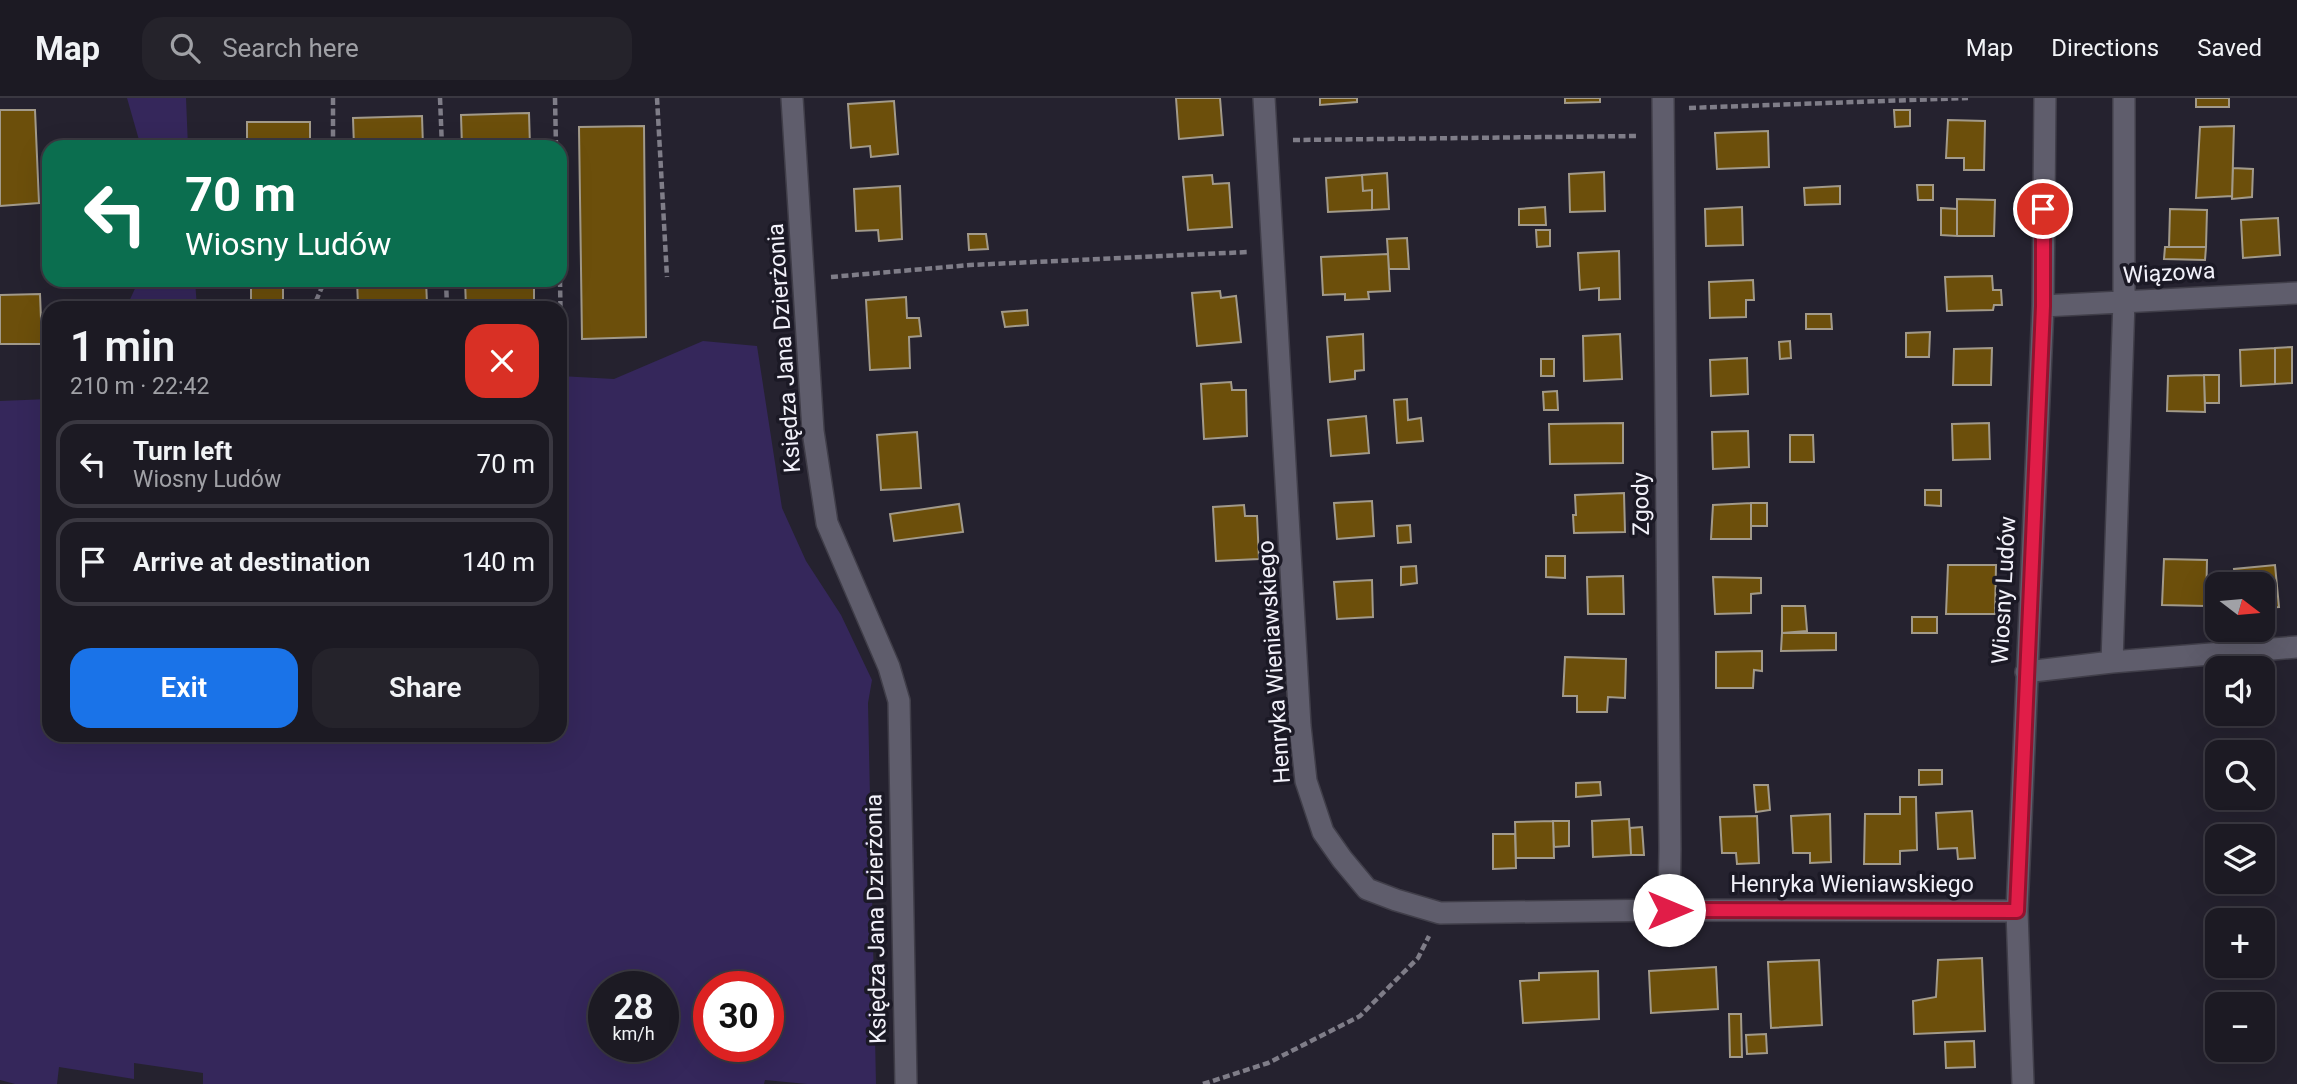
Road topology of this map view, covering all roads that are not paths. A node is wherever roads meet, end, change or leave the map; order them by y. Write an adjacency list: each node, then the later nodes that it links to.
1 (792, 98): 14 (street, Księdza Jana Dzierżonia)
2 (1264, 98): 12 (street, Henryka Wieniawskiego)
3 (2045, 98): 8 (street, Wiosny Ludów)
4 (2124, 98): 7 (street)
5 (1663, 103): 12 (street, Zgody)
6 (2297, 293): 7 (street, Wiązowa)
7 (2124, 301): 8 (street, Wiązowa); 10 (street)
8 (2043, 306): 11 (street, Wiosny Ludów)
9 (2297, 647): 10 (street)
10 (2112, 662): 11 (street)
11 (2026, 672): 13 (street, Wiosny Ludów)
12 (1669, 910): 13 (street, Henryka Wieniawskiego)
13 (2017, 911): 15 (street, Wiosny Ludów)
14 (905, 1084)
15 (2023, 1084)

